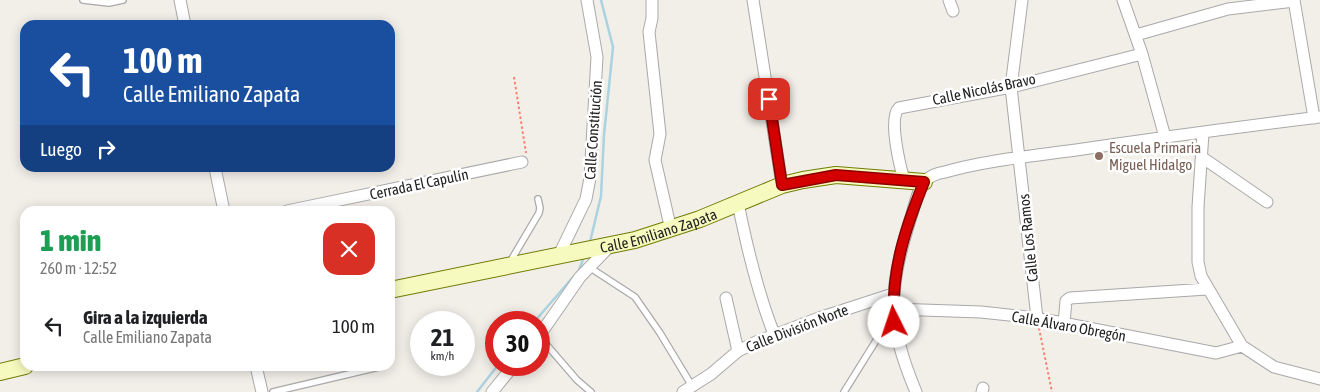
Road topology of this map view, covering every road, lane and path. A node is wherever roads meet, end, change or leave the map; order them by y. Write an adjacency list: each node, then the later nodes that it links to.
1 (83, 0): 2 (lane)
2 (123, 0)
3 (180, 0): 10 (street)
4 (587, 0): 32 (street, Calle Constitución)
5 (652, 0): 30 (street)
6 (753, 0): 24 (street)
7 (1022, 0): 14 (street, Calle Los Ramos)
8 (1123, 0): 11 (street)
9 (1294, 0): 11 (street); 15 (street)
10 (184, 20)
11 (1136, 35): 12 (street)
12 (1142, 54): 14 (street, Calle Nicolás Bravo); 17 (street)
13 (514, 77): 20 (path)
14 (1011, 87): 18 (street, Calle Los Ramos); 22 (street, Calle Nicolás Bravo)
15 (1317, 118): 16 (street)
16 (1203, 133): 17 (street); 19 (street)
17 (1165, 137): 18 (street)
18 (1019, 158): 23 (street); 41 (street, Calle Los Ramos)
19 (1203, 158): 26 (street); 36 (street)
20 (522, 162): 29 (street, Cerrada El Capulín)
21 (215, 172): 28 (street)
22 (904, 180): 23 (street, Calle Emiliano Zapata); 24 (street, Calle Emiliano Zapata)
23 (924, 182): 37 (street)
24 (782, 185): 27 (street, Calle Emiliano Zapata)
25 (538, 199): 33 (lane)
26 (1267, 202)
27 (738, 203): 30 (street, Calle Emiliano Zapata); 44 (street)
28 (223, 206)
29 (311, 206)
30 (671, 230): 31 (street, Calle Emiliano Zapata)
31 (606, 246): 32 (street, Calle Emiliano Zapata); 34 (street)
32 (564, 254): 33 (street, Calle Emiliano Zapata)
33 (508, 266): 35 (street, Calle Emiliano Zapata)
34 (589, 267): 42 (street); 54 (lane)
35 (395, 289)
36 (1207, 289): 43 (street); 45 (street)
37 (892, 294): 39 (street, Calle División Norte); 40 (street)
38 (726, 298): 47 (street)
39 (872, 300): 44 (street, Calle División Norte); 60 (lane)
40 (894, 309): 41 (street, Calle Álvaro Obregón); 55 (street)
41 (1037, 318): 43 (street, Calle Álvaro Obregón); 61 (path)
42 (550, 320)
43 (1064, 323): 45 (street, Calle Álvaro Obregón)
44 (774, 334): 47 (street, Calle División Norte)
45 (1242, 346): 53 (street)
46 (550, 348): 59 (lane)
47 (738, 351): 54 (street, Calle División Norte)
48 (20, 367): 51 (street)
49 (257, 371): 56 (street)
50 (362, 371): 57 (lane)
51 (0, 372)
52 (505, 376): 58 (street)
53 (1320, 379)
54 (688, 389)
55 (911, 389)
56 (262, 392)
57 (272, 392)
58 (492, 392)
59 (591, 392)
60 (844, 392)
61 (1052, 392)

